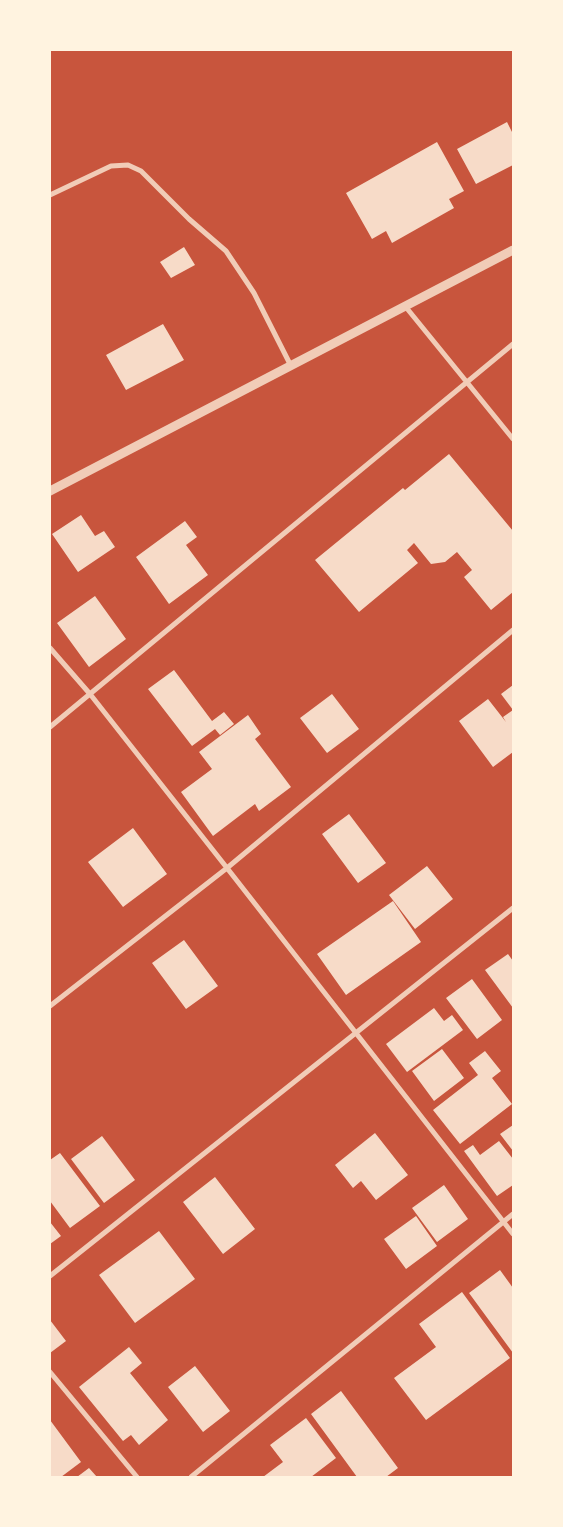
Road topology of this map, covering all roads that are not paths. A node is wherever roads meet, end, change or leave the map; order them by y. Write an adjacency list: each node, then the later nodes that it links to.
1 (50, 195): 5 (street)
2 (513, 250): 3 (street)
3 (405, 306): 5 (street); 6 (street)
4 (513, 344): 6 (street)
5 (291, 366): 8 (street)
6 (466, 382): 7 (street); 11 (street)
7 (513, 439)
8 (50, 491)
9 (513, 630): 13 (street)
10 (50, 648): 11 (street)
11 (90, 694): 12 (street); 13 (street)
12 (50, 727)
13 (227, 868): 15 (street); 16 (street)
14 (513, 908): 16 (street)
15 (50, 1006)
16 (355, 1033): 18 (street); 20 (street)
17 (513, 1214): 18 (street)
18 (502, 1222): 19 (street); 23 (street)
19 (513, 1234)
20 (50, 1276)
21 (50, 1372): 22 (street)
22 (137, 1477)
23 (191, 1477)

